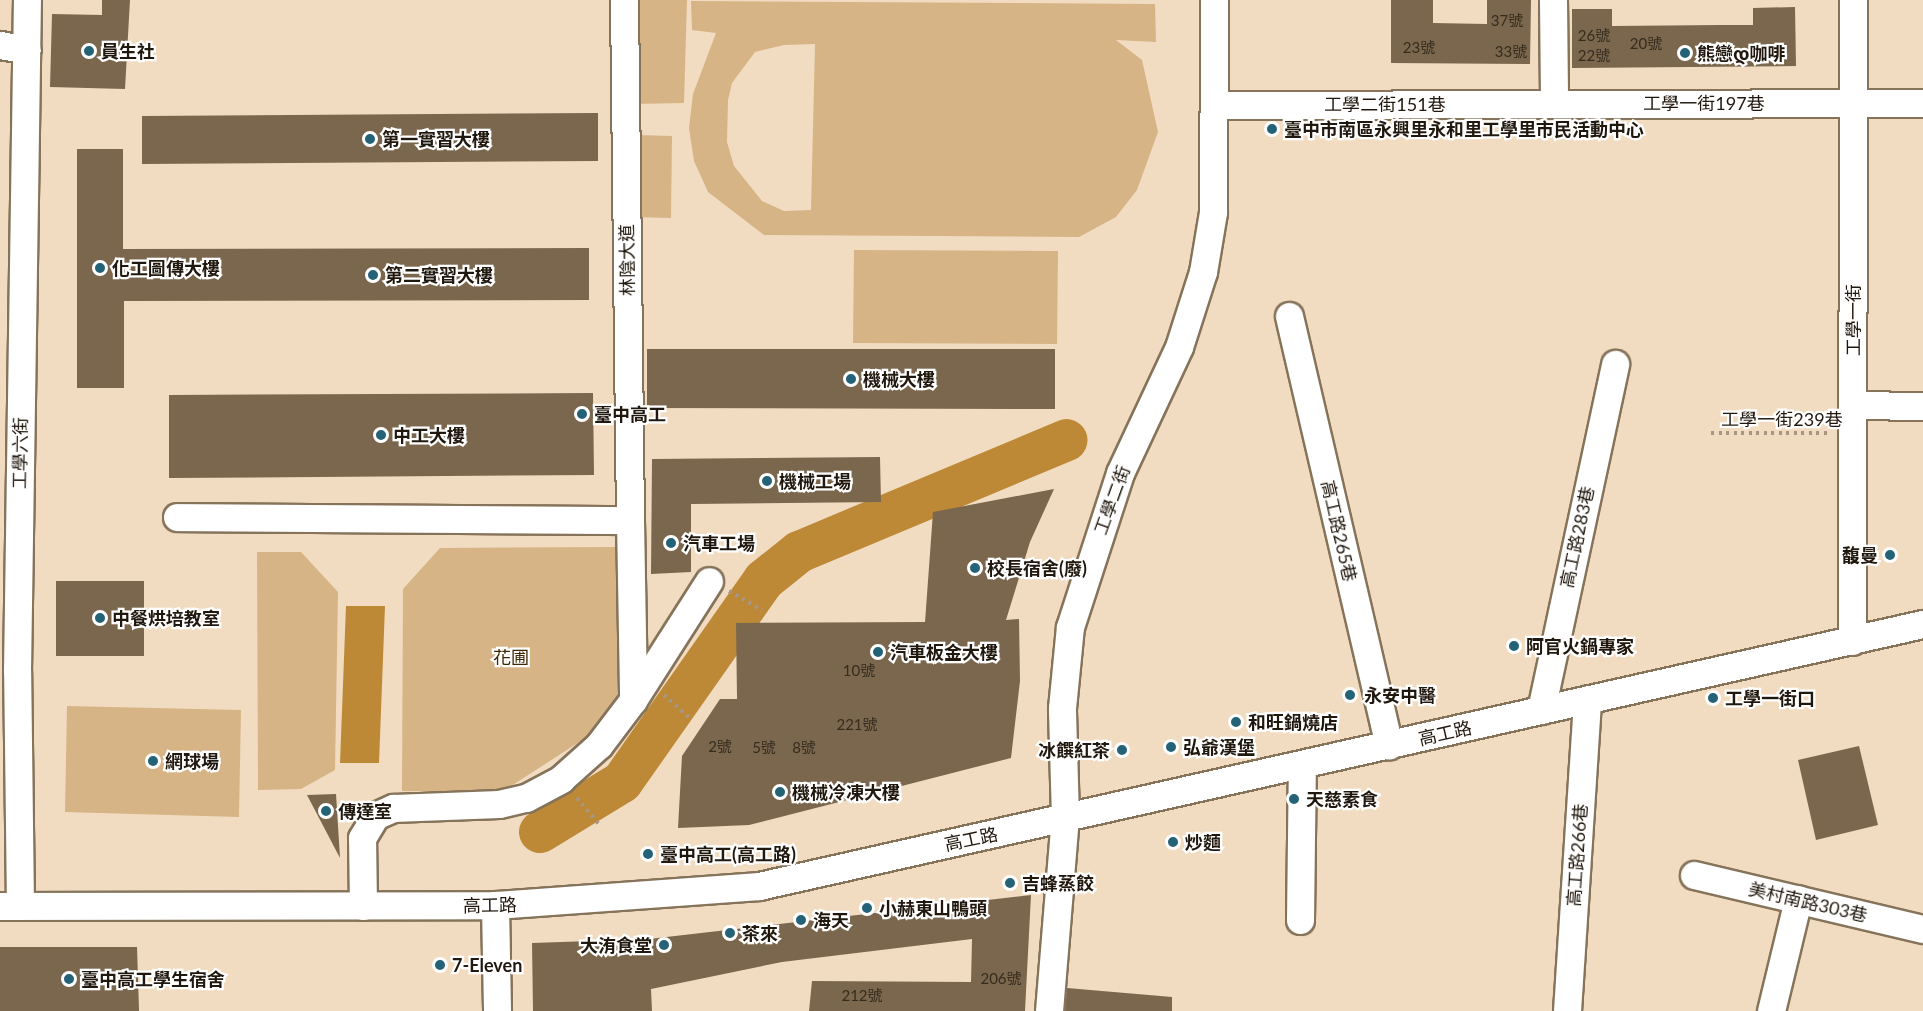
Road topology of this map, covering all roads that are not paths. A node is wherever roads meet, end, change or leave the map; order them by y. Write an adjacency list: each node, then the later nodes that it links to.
1 (27, 0): 7 (street, 工學六街)
2 (624, 0): 17 (street, 林陰大道)
3 (1214, 0): 11 (street, 工學二街)
4 (1553, 0): 8 (street)
5 (1853, 0): 9 (street, 工學一街)
6 (0, 45): 7 (street)
7 (27, 50): 21 (street, 工學六街)
8 (1554, 103): 9 (street, 工學一街197巷); 11 (street, 工學二街151巷)
9 (1854, 103): 10 (street, 工學一街197巷); 14 (street, 工學一街)
10 (1923, 103)
11 (1215, 105): 27 (street, 工學二街)
12 (1289, 316): 25 (street, 高工路265巷)
13 (1615, 364): 24 (street, 高工路283巷)
14 (1853, 405): 15 (street); 20 (street, 工學一街)
15 (1923, 406)
16 (177, 517): 17 (street)
17 (630, 520): 22 (street, 林陰大道)
18 (710, 580): 22 (street)
19 (1923, 624): 20 (street, 高工路)
20 (1852, 641): 23 (street, 高工路)
21 (8, 670): 31 (street, 工學六街)
22 (639, 690): 32 (street)
23 (1587, 700): 24 (street, 高工路); 37 (street, 高工路266巷)
24 (1541, 710): 25 (street, 高工路)
25 (1389, 746): 26 (street, 高工路)
26 (1302, 765): 27 (street, 高工路); 33 (street)
27 (1065, 818): 30 (street, 高工路); 36 (street, 工學二街)
28 (1694, 875): 29 (street, 美村南路303巷)
29 (1798, 899): 34 (street, 美村南路303巷); 38 (street)
30 (495, 905): 32 (street, 高工路); 35 (street)
31 (10, 906): 32 (street, 高工路)
32 (363, 906)
33 (1300, 920)
34 (1923, 929)
35 (497, 1011)
36 (1049, 1011)
37 (1567, 1011)
38 (1771, 1011)

